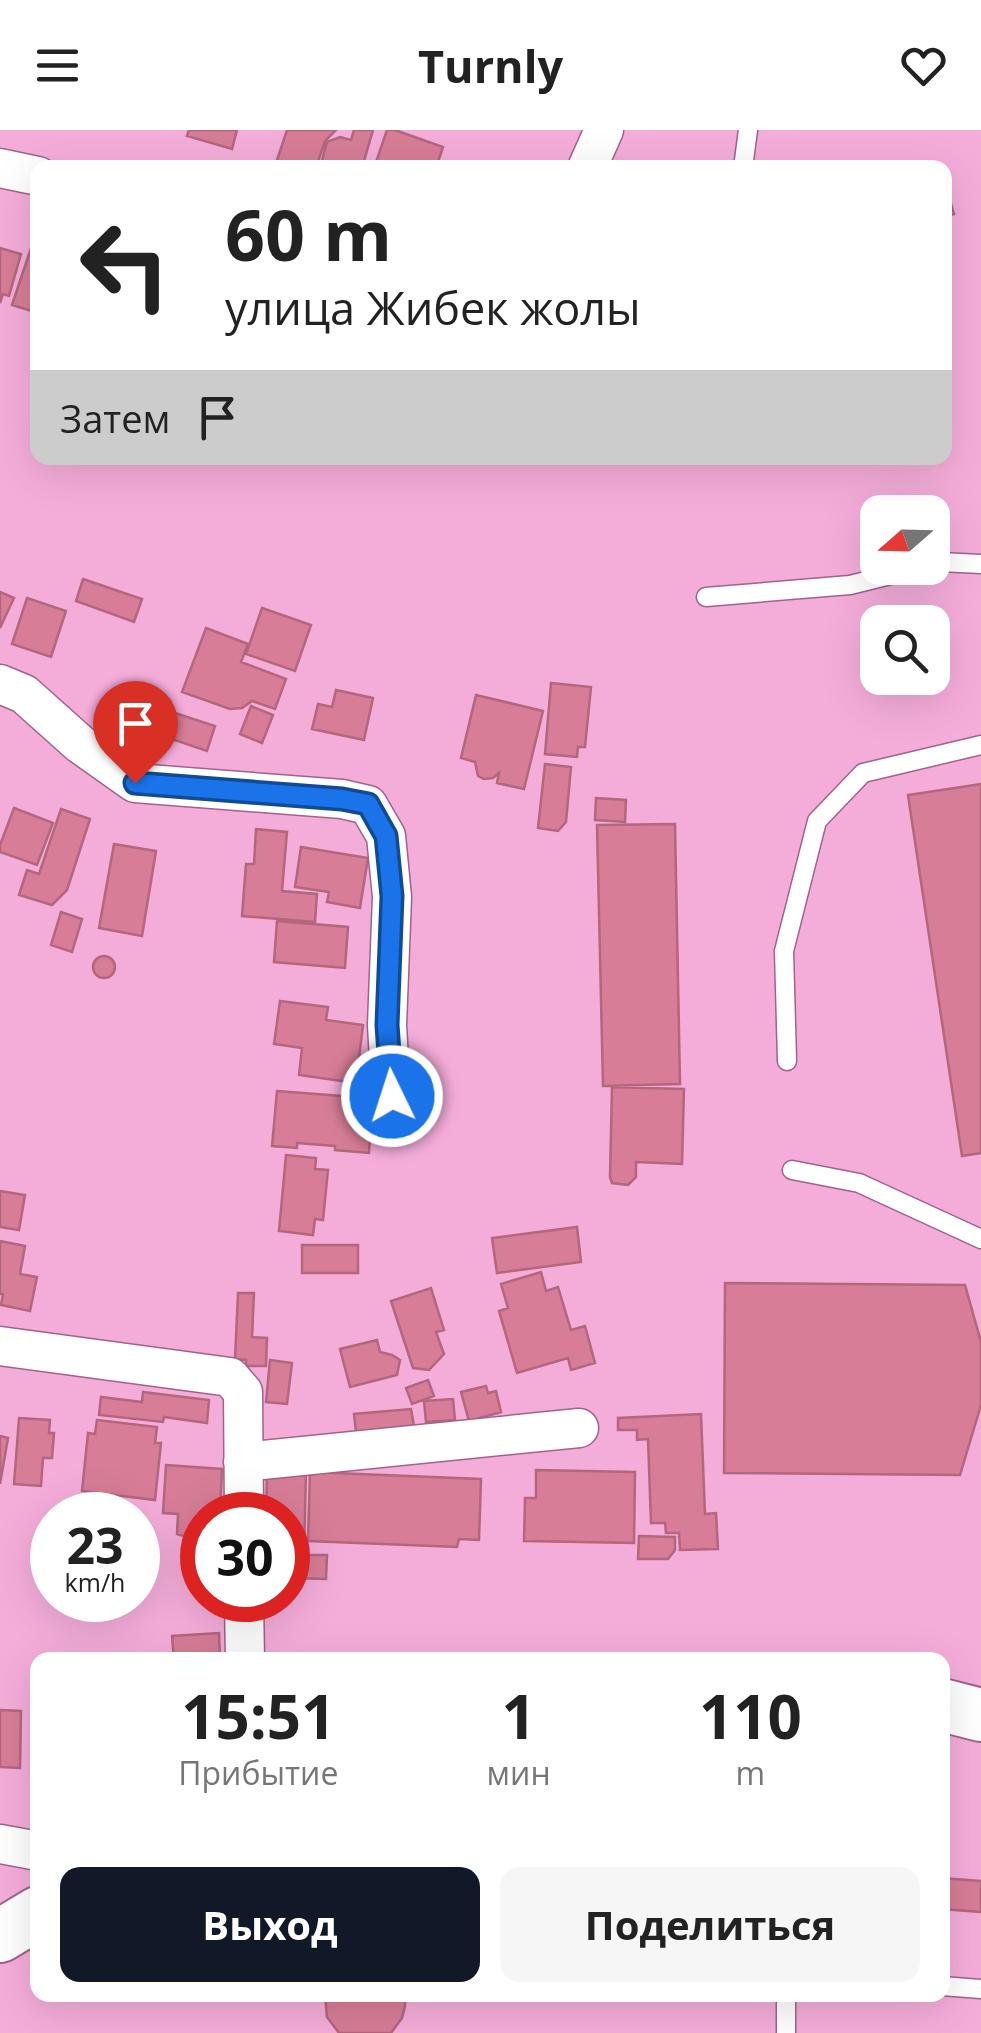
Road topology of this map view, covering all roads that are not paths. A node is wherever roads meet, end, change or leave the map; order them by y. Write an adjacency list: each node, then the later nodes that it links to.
1 (604, 130): 3 (street)
2 (748, 130): 4 (lane)
3 (591, 160)
4 (744, 160)
5 (0, 168): 6 (street)
6 (30, 174)
7 (950, 562): 8 (lane)
8 (981, 564)
9 (860, 582): 10 (lane)
10 (706, 598)
11 (0, 684): 14 (street)
12 (981, 745): 13 (lane)
13 (787, 1061)
14 (392, 1096)
15 (792, 1170): 16 (lane)
16 (981, 1240)
17 (0, 1346): 19 (street)
18 (579, 1428): 19 (street)
19 (243, 1462): 20 (street)
20 (244, 1492)
21 (244, 1622): 22 (street)
22 (245, 1652)
23 (950, 1708): 24 (street)
24 (981, 1715)
25 (0, 1844): 26 (street)
26 (30, 1850)
27 (30, 1918): 28 (street)
28 (0, 1936)
29 (950, 1987): 30 (lane)
30 (981, 1989)
31 (786, 2002): 32 (lane)
32 (786, 2033)

